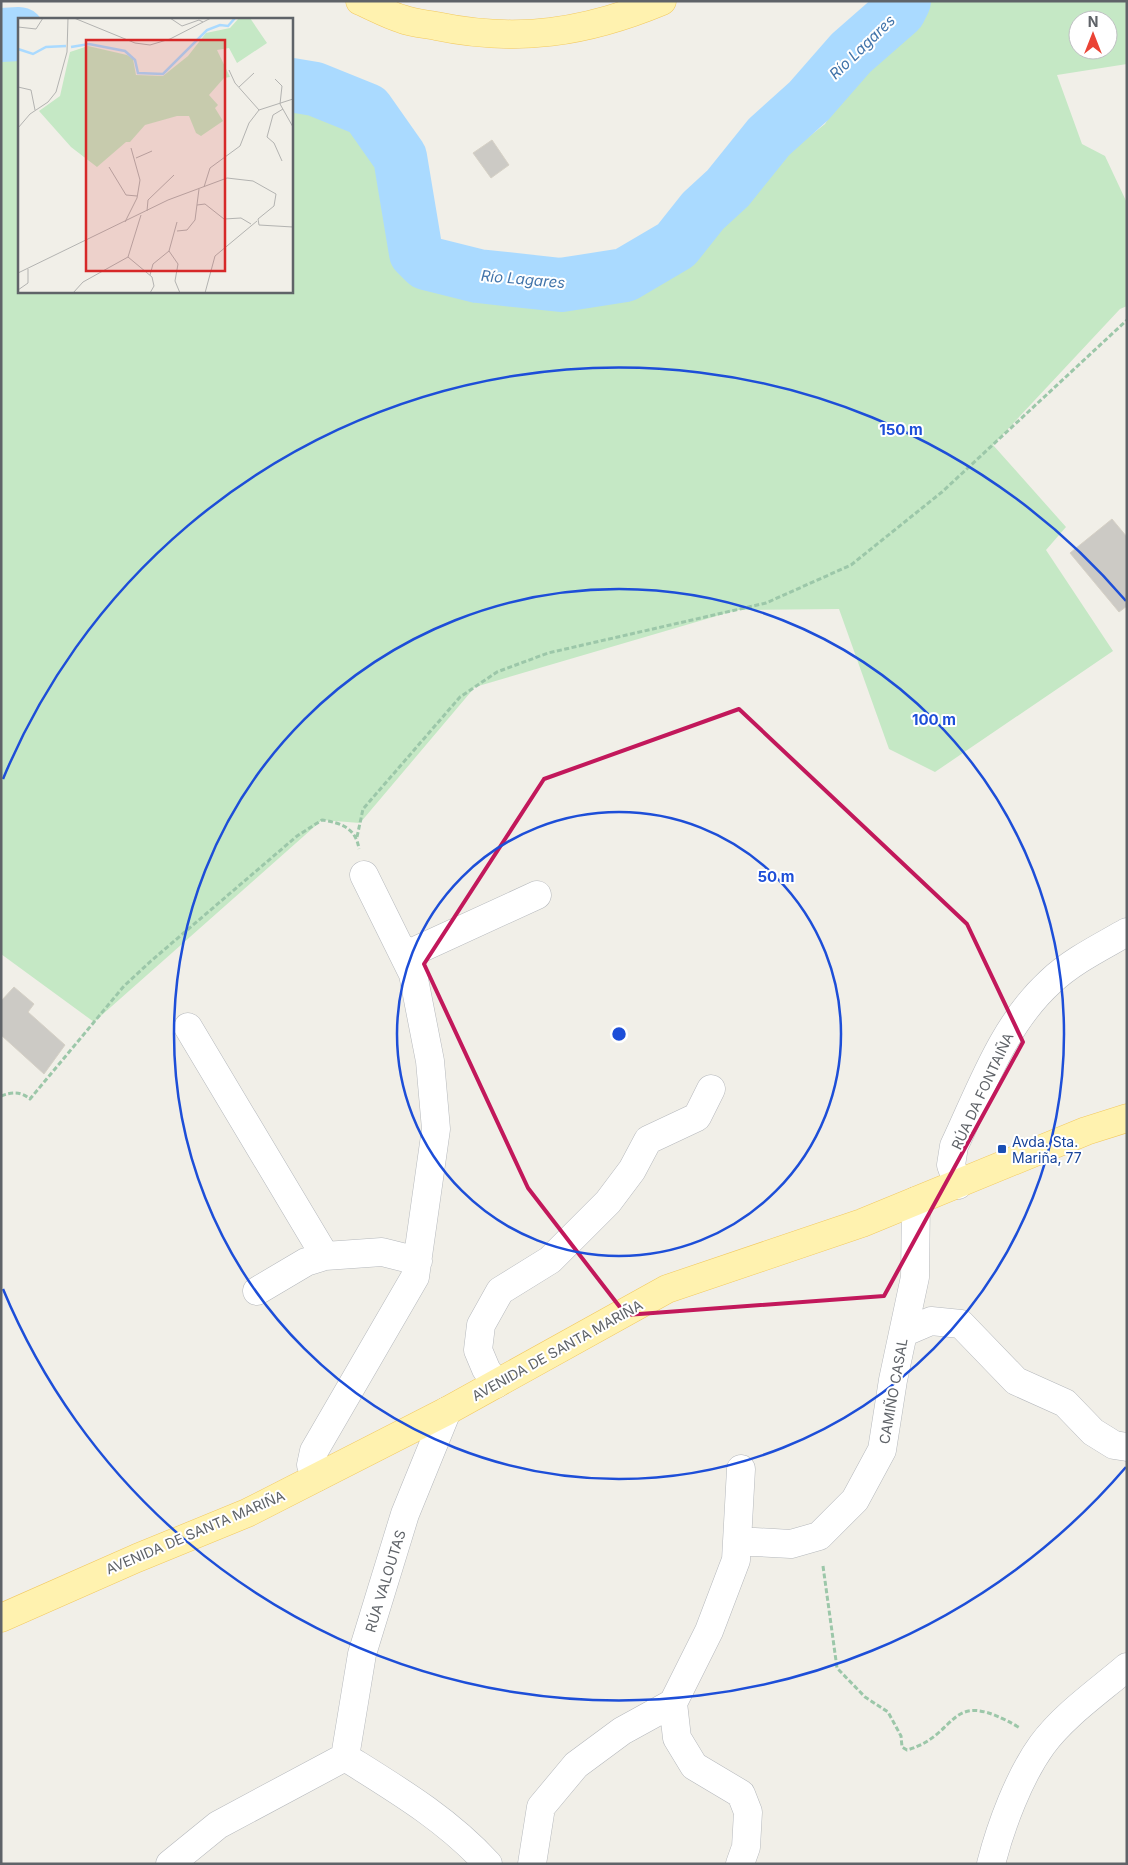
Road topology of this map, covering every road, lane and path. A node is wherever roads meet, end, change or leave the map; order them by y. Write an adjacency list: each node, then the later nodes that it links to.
1 (360, 1): 2 (main road)
2 (662, 1)
3 (1127, 320): 4 (path)
4 (357, 837): 5 (path); 11 (path)
5 (364, 875): 8 (street)
6 (537, 895): 8 (street)
7 (1127, 932): 13 (street, RÚA DA FONTAIÑA)
8 (404, 956): 16 (street)
9 (188, 1027): 15 (street)
10 (711, 1089): 19 (street)
11 (1, 1096)
12 (1127, 1118): 13 (main road, AVENIDA DE SANTA MARIÑA)
13 (958, 1185): 14 (main road, AVENIDA DE SANTA MARIÑA)
14 (916, 1201): 18 (street, CAMIÑO CASAL); 19 (main road, AVENIDA DE SANTA MARIÑA)
15 (325, 1256): 16 (street); 17 (street)
16 (418, 1261): 23 (street)
17 (257, 1291)
18 (903, 1333): 21 (street); 24 (street, CAMIÑO CASAL)
19 (496, 1384): 20 (main road, AVENIDA DE SANTA MARIÑA)
20 (446, 1411): 23 (main road, AVENIDA DE SANTA MARIÑA); 30 (street, RÚA VALOUTAS)
21 (1127, 1446)
22 (741, 1469): 25 (street)
23 (317, 1478): 26 (main road, AVENIDA DE SANTA MARIÑA)
24 (819, 1536): 25 (street, CAMIÑO CASAL); 29 (path)
25 (737, 1541): 28 (street)
26 (1, 1618)
27 (1127, 1667): 29 (street)
28 (673, 1703): 33 (street); 34 (street)
29 (1043, 1744): 35 (street)
30 (345, 1757): 31 (street); 32 (street)
31 (170, 1864)
32 (488, 1864)
33 (532, 1864)
34 (740, 1864)
35 (991, 1864)

